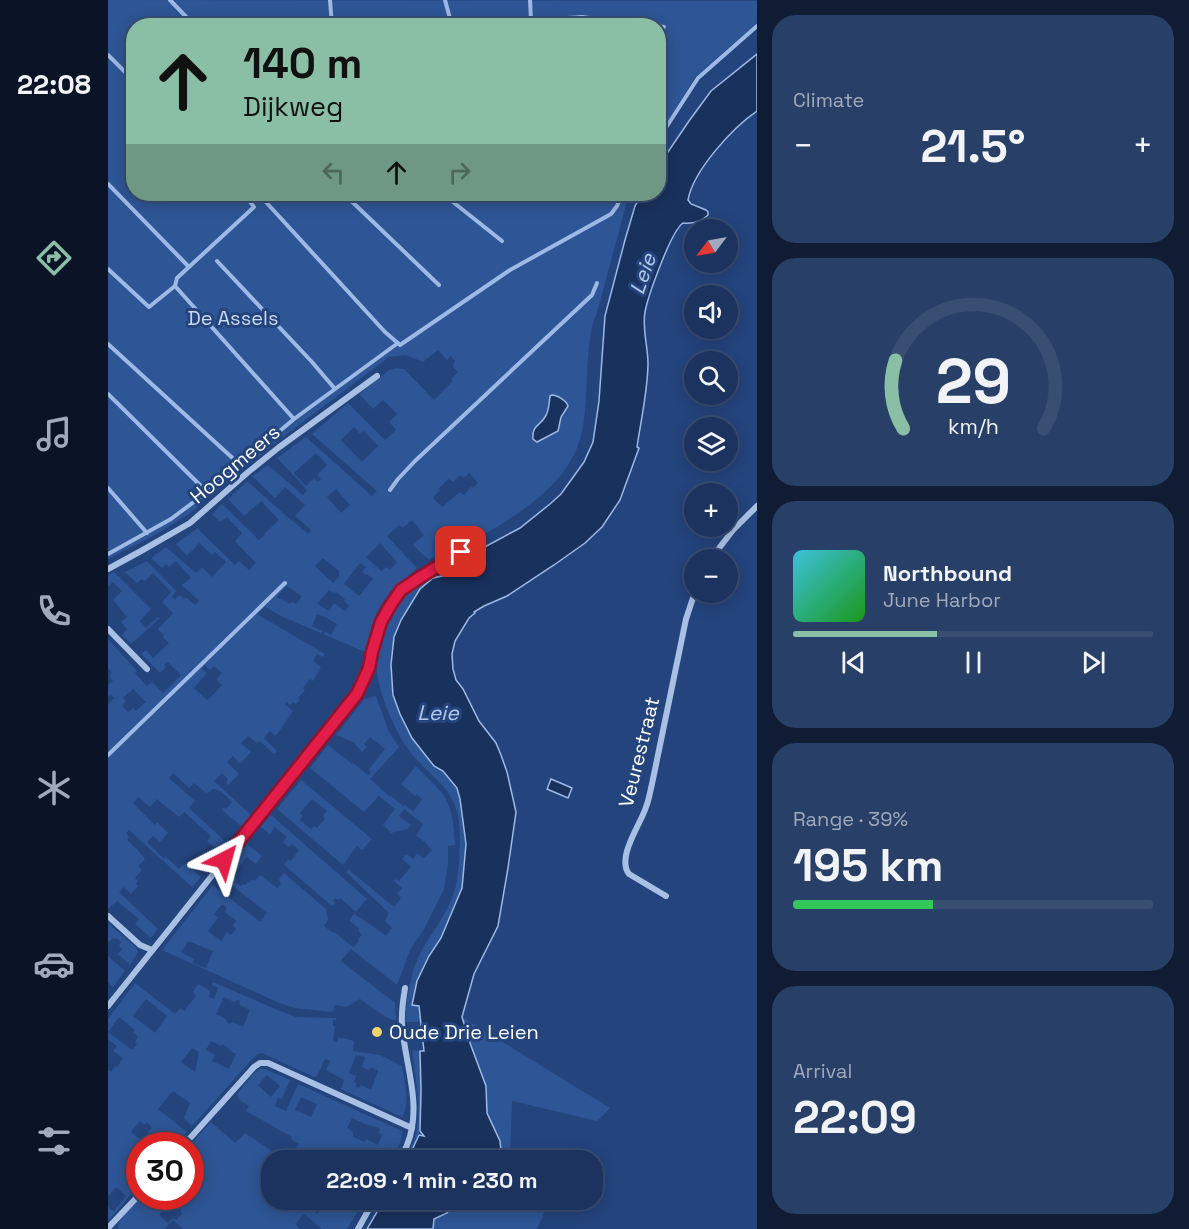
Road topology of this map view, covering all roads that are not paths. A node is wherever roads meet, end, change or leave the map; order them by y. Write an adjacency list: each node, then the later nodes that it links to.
1 (376, 376): 5 (street, Hoogmeers)
2 (756, 508): 3 (street)
3 (719, 549)
4 (461, 552): 11 (street)
5 (108, 568)
6 (691, 603): 9 (street, Veurestraat)
7 (108, 628): 8 (street)
8 (147, 669)
9 (666, 896)
10 (108, 916): 11 (street)
11 (152, 950): 13 (street)
12 (405, 988): 14 (street)
13 (108, 1006)
14 (412, 1128): 15 (street); 16 (street)
15 (196, 1132)
16 (404, 1150)
17 (126, 1209): 19 (street)
18 (368, 1210): 20 (street)
19 (108, 1228)
20 (358, 1229)

